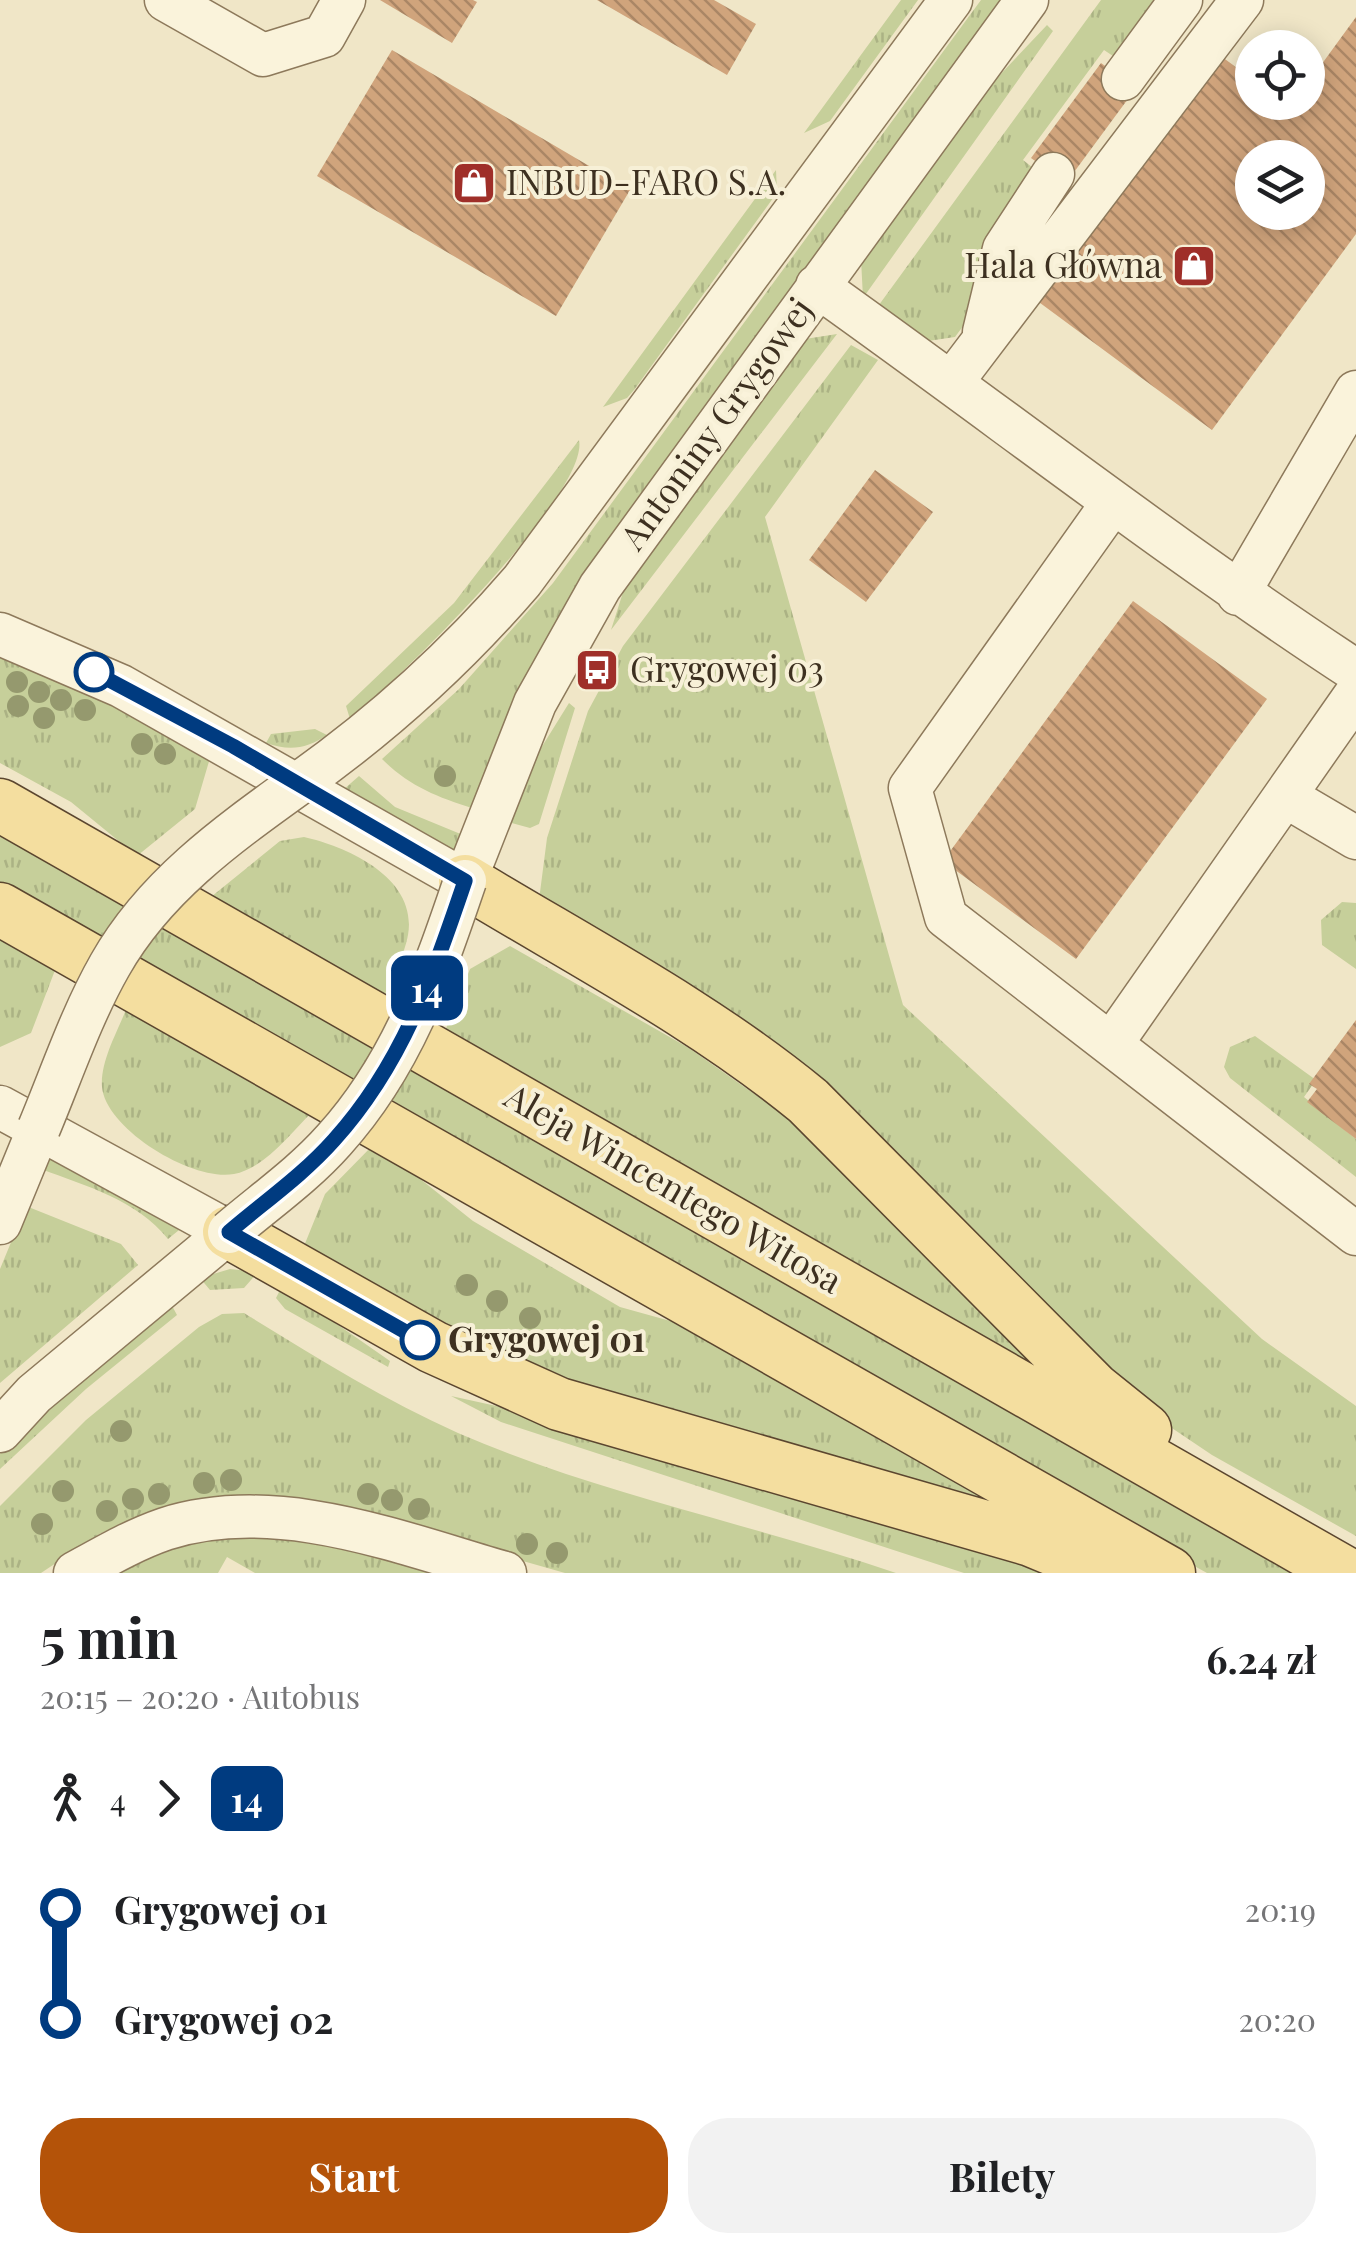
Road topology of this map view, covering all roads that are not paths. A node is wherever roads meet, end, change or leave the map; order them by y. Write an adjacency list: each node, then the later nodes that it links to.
1 (166, 0): 2 (street)
2 (344, 0)
3 (950, 0): 18 (street, Antoniny Grygowej)
4 (1027, 0): 9 (street, Antoniny Grygowej)
5 (1181, 0): 7 (street)
6 (1242, 0): 10 (street)
7 (1124, 79)
8 (1053, 174): 10 (street)
9 (816, 286): 11 (street); 22 (street, Antoniny Grygowej)
10 (982, 342): 11 (street)
11 (952, 382): 13 (street)
12 (1356, 392): 14 (street)
13 (1111, 505): 14 (street); 24 (street)
14 (1238, 594): 16 (street)
15 (0, 634): 18 (street)
16 (1356, 671)
17 (1356, 694): 19 (street)
18 (298, 784): 22 (street); 26 (street, Antoniny Grygowej, bridge)
19 (1286, 796): 21 (street); 24 (street)
20 (0, 805): 31 (main road, Aleja Wincentego Witosa)
21 (1356, 838)
22 (465, 881): 28 (street, Antoniny Grygowej, bridge); 31 (main road)
23 (0, 908): 35 (main road)
24 (1112, 1043): 29 (street)
25 (0, 1106): 26 (street)
26 (40, 1128): 27 (street, Antoniny Grygowej); 28 (street)
27 (0, 1224)
28 (229, 1232): 30 (street, Antoniny Grygowej); 34 (main road)
29 (1356, 1234)
30 (0, 1431)
31 (1262, 1526): 36 (main road, Aleja Wincentego Witosa)
32 (75, 1573): 33 (street)
33 (506, 1573)
34 (1110, 1573)
35 (1170, 1573)
36 (1345, 1573)

